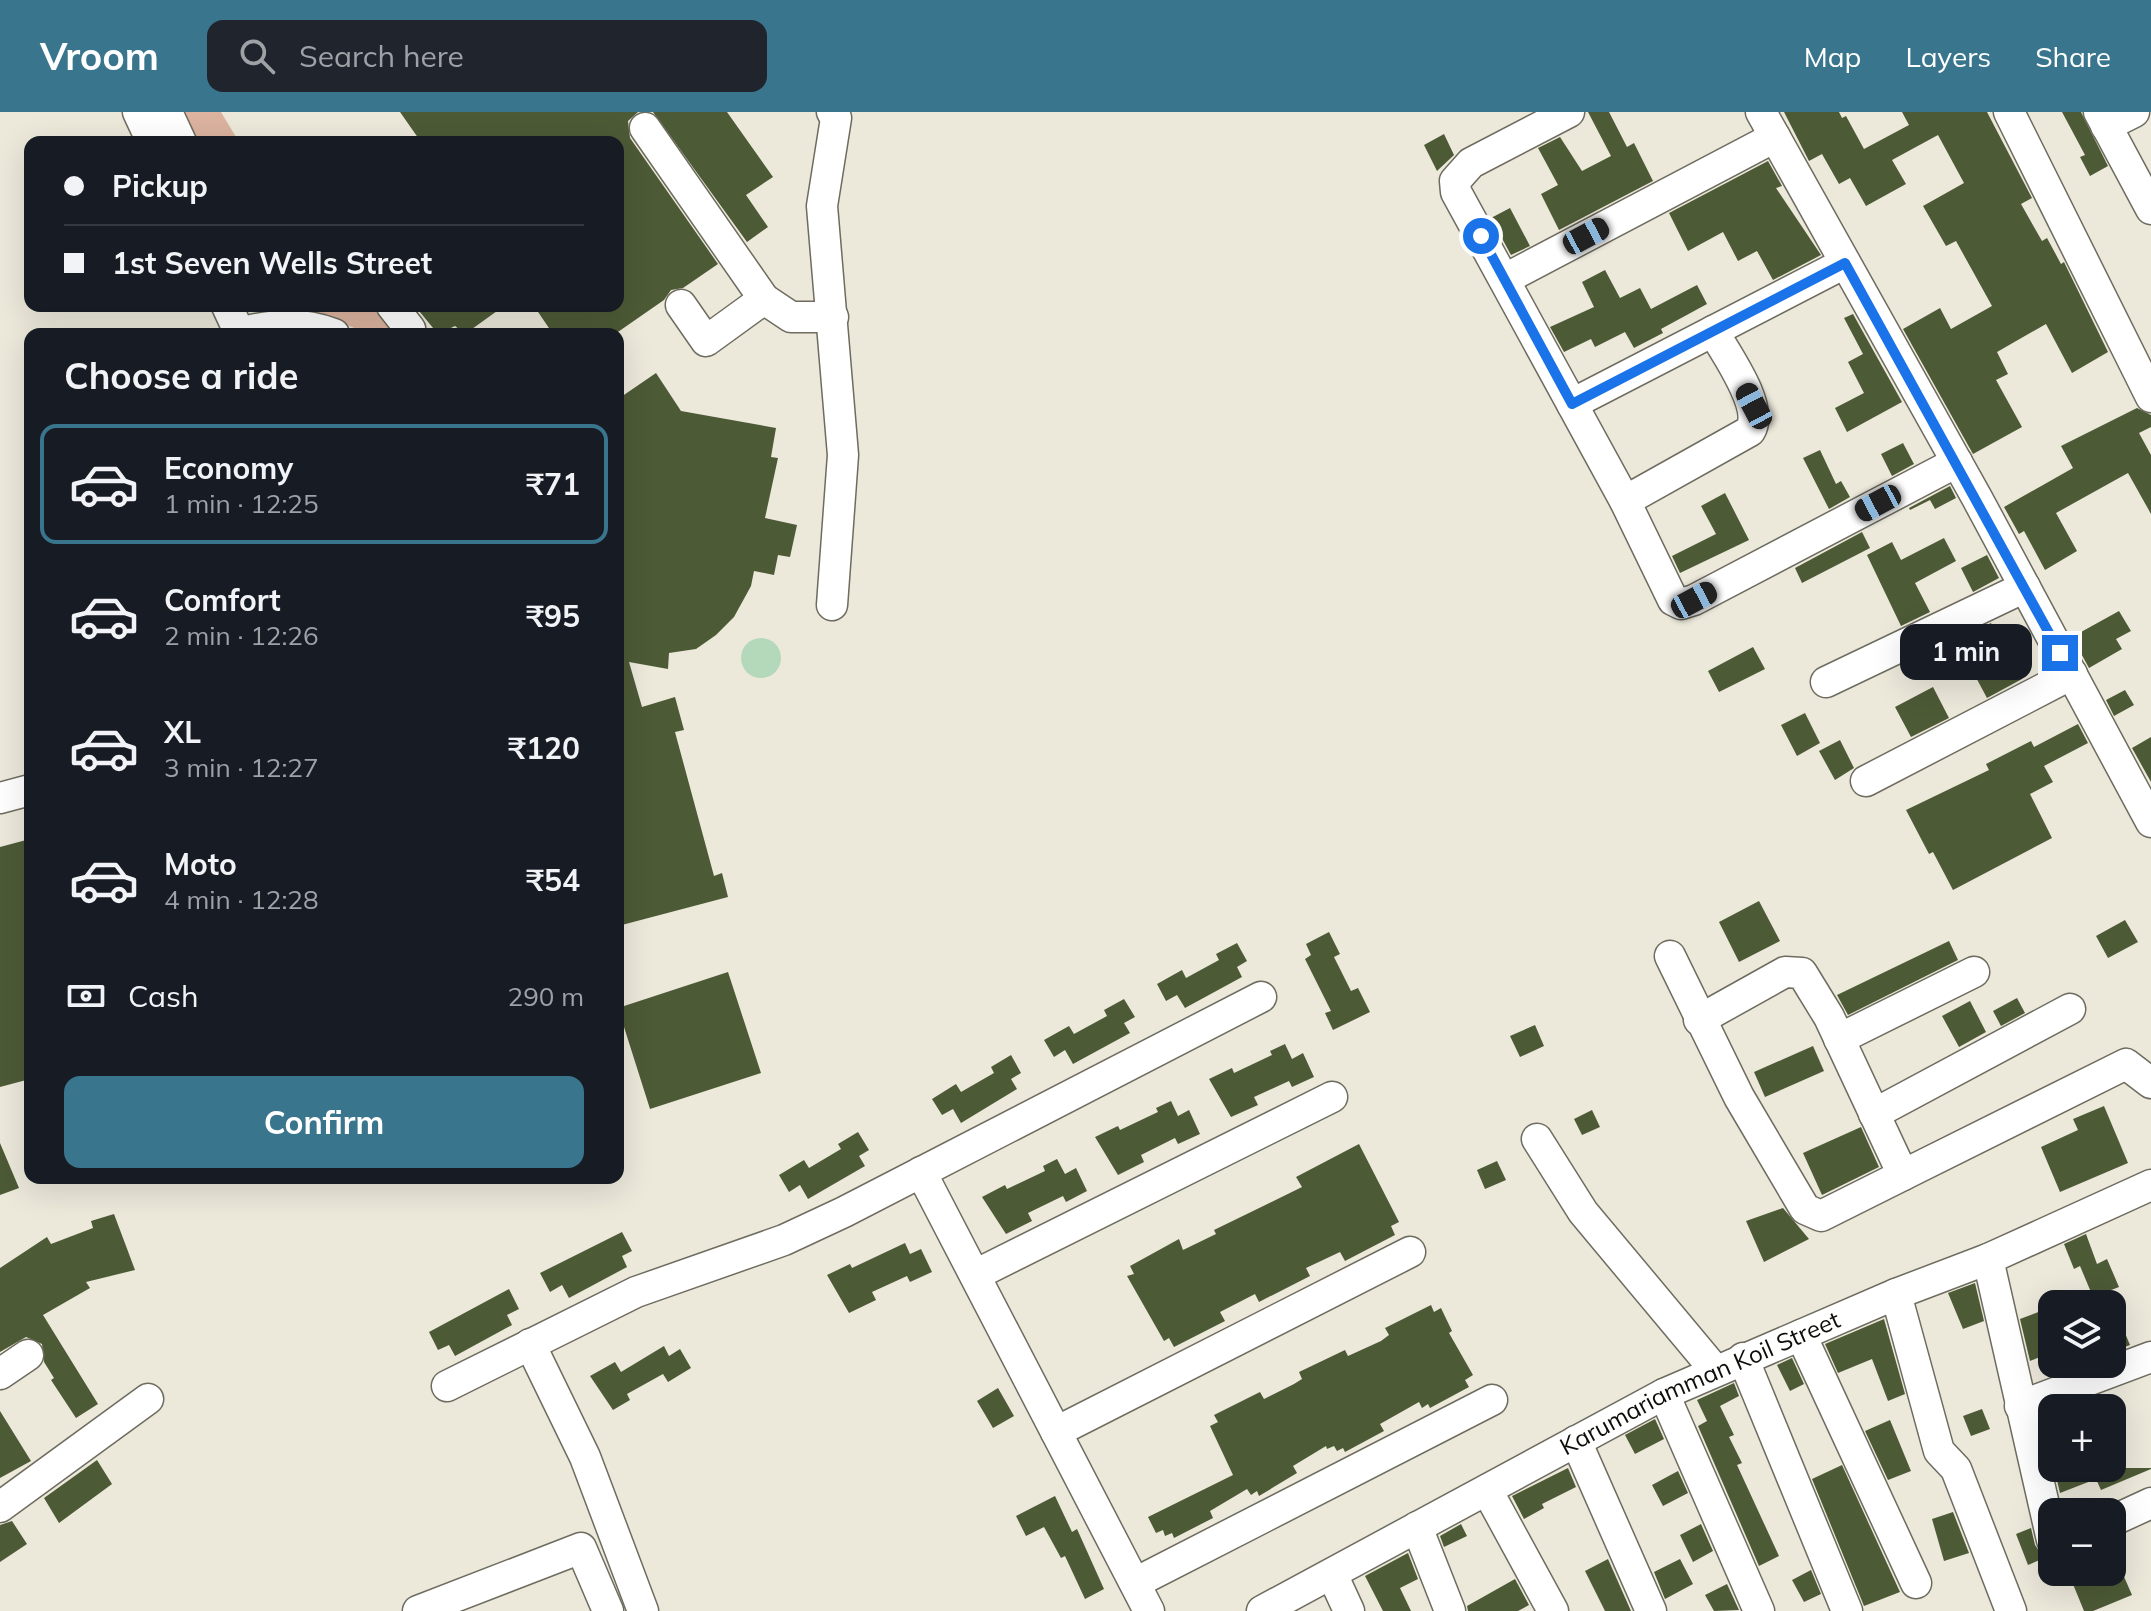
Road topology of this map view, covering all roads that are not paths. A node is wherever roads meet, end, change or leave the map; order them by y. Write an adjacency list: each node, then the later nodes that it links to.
1 (138, 112): 10 (street)
2 (167, 112): 11 (street)
3 (832, 112): 18 (street)
4 (1569, 112): 14 (street)
5 (2009, 112): 24 (street)
6 (2134, 112): 7 (street)
7 (2103, 119): 12 (street)
8 (1768, 124): 13 (street); 14 (street)
9 (645, 128): 15 (street)
10 (149, 136)
11 (178, 136)
12 (2151, 209)
13 (1845, 263): 23 (street); 26 (street)
14 (1505, 279): 25 (street)
15 (764, 299): 16 (street); 18 (street)
16 (681, 305)
17 (397, 312): 22 (street)
18 (833, 317): 29 (street)
19 (267, 322): 20 (street); 21 (street)
20 (235, 324)
21 (317, 328)
22 (409, 328)
23 (1713, 331): 25 (street); 27 (street)
24 (2151, 397)
25 (1572, 404): 27 (street)
26 (1957, 462): 27 (street); 28 (street)
27 (1625, 501)
28 (2025, 587): 30 (street); 31 (street)
29 (832, 605)
30 (2072, 674): 32 (street); 35 (street)
31 (1826, 682)
32 (1866, 781)
33 (24, 792): 34 (street)
34 (0, 798)
35 (2151, 822)
36 (1670, 956): 40 (street)
37 (1974, 972): 41 (street)
38 (1261, 997): 47 (street)
39 (2070, 1009): 45 (street)
40 (1699, 1020): 41 (street); 48 (street)
41 (1839, 1039): 45 (street)
42 (2139, 1058): 43 (street); 48 (street)
43 (2151, 1083)
44 (1332, 1097): 52 (street)
45 (1874, 1114): 48 (street)
46 (1537, 1139): 59 (street)
47 (921, 1172): 52 (street); 55 (street)
48 (1903, 1175)
49 (2151, 1185): 51 (street, Karumariamman Koil Street)
50 (1410, 1252): 66 (street)
51 (1988, 1259): 53 (street, Karumariamman Koil Street); 65 (street)
52 (975, 1275): 66 (street)
53 (1896, 1294): 54 (street, Karumariamman Koil Street); 88 (street)
54 (1801, 1335): 58 (street, Karumariamman Koil Street); 76 (street)
55 (530, 1344): 61 (street); 79 (street)
56 (28, 1355): 60 (street)
57 (2151, 1357): 65 (street)
58 (1743, 1358): 59 (street, Karumariamman Koil Street); 87 (street)
59 (1715, 1370): 62 (street, Karumariamman Koil Street)
60 (0, 1374)
61 (447, 1386)
62 (1664, 1394): 67 (street, Karumariamman Koil Street); 86 (street)
63 (148, 1399): 71 (street)
64 (1492, 1400): 75 (street)
65 (2020, 1406): 69 (street)
66 (1056, 1432): 75 (street)
67 (1576, 1441): 68 (street, Karumariamman Koil Street); 85 (street)
68 (1487, 1490): 73 (street, Karumariamman Koil Street); 84 (street)
69 (2042, 1498)
70 (2151, 1503): 72 (street)
71 (0, 1507)
72 (2126, 1515)
73 (1417, 1527): 74 (street, Karumariamman Koil Street); 83 (street)
74 (1332, 1574): 81 (street, Karumariamman Koil Street); 82 (street)
75 (1135, 1583): 80 (street)
76 (1916, 1583)
77 (418, 1611): 78 (street)
78 (608, 1611)
79 (643, 1611)
80 (1149, 1611)
81 (1262, 1611)
82 (1349, 1611)
83 (1450, 1611)
84 (1553, 1611)
85 (1651, 1611)
86 (1759, 1611)
87 (1847, 1611)
88 (2011, 1611)

